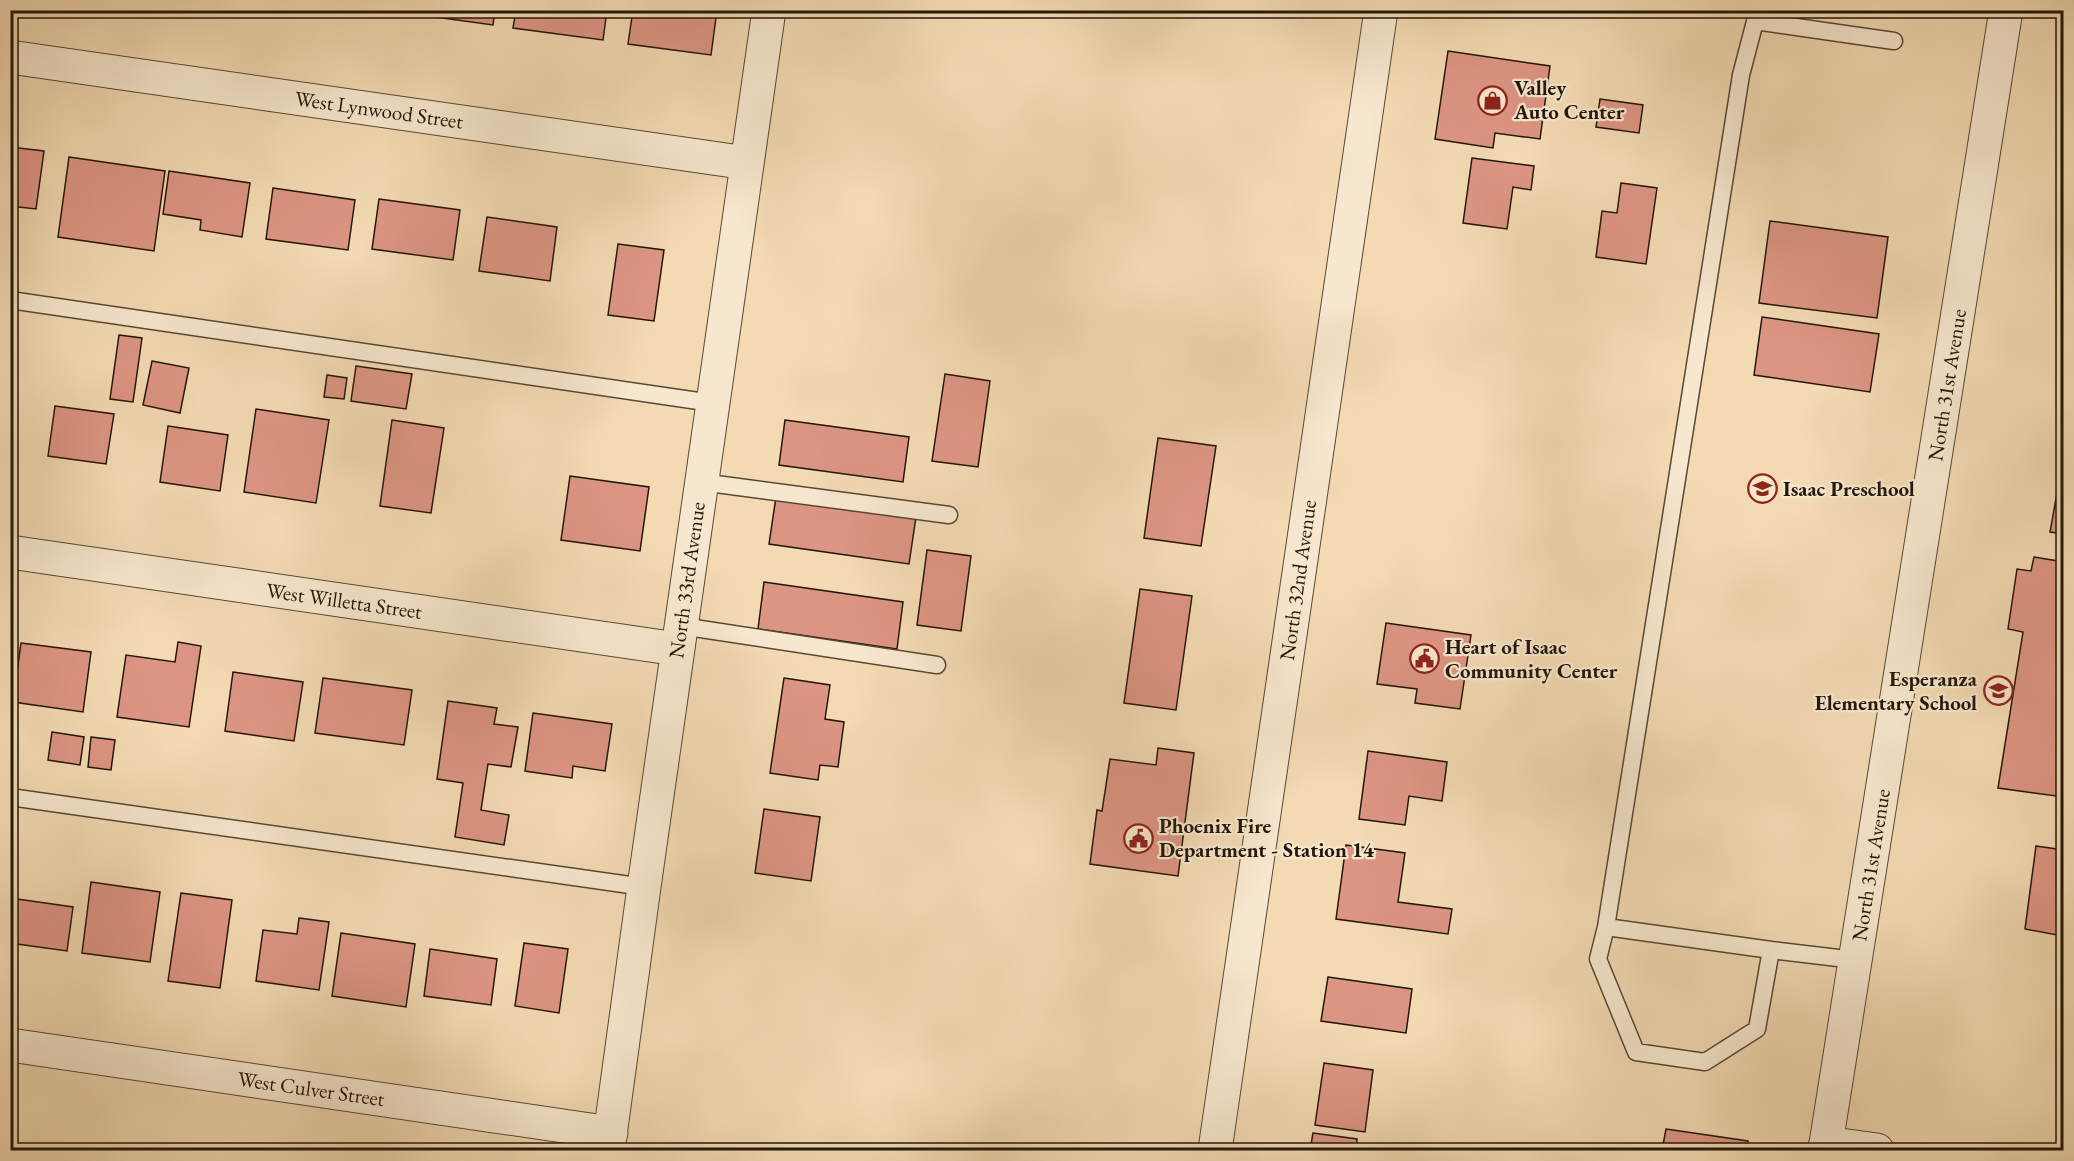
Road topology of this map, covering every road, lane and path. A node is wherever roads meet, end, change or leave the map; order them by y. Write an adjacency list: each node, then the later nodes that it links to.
1 (769, 10): 7 (street, North 33rd Avenue)
2 (1381, 10): 23 (street, North 32nd Avenue)
3 (2006, 10): 19 (street, North 31st Avenue)
4 (1757, 16): 5 (lane); 17 (lane)
5 (1894, 41)
6 (10, 57): 7 (street, West Lynwood Street)
7 (747, 163): 9 (street, North 33rd Avenue)
8 (10, 300): 9 (lane)
9 (712, 403): 10 (street, North 33rd Avenue)
10 (701, 482): 11 (lane); 13 (street, North 33rd Avenue)
11 (949, 515)
12 (10, 552): 13 (street, West Willetta Street)
13 (679, 637): 14 (lane); 16 (street, North 33rd Avenue)
14 (937, 665)
15 (10, 797): 16 (lane)
16 (644, 886): 21 (street, North 33rd Avenue)
17 (1606, 927): 18 (lane); 18 (lane)
18 (1771, 950): 19 (lane)
19 (1856, 960): 22 (street, North 31st Avenue)
20 (10, 1045): 21 (street, West Culver Street)
21 (610, 1142)
22 (1826, 1147): 24 (street)
23 (1215, 1150)
24 (1877, 1150)

